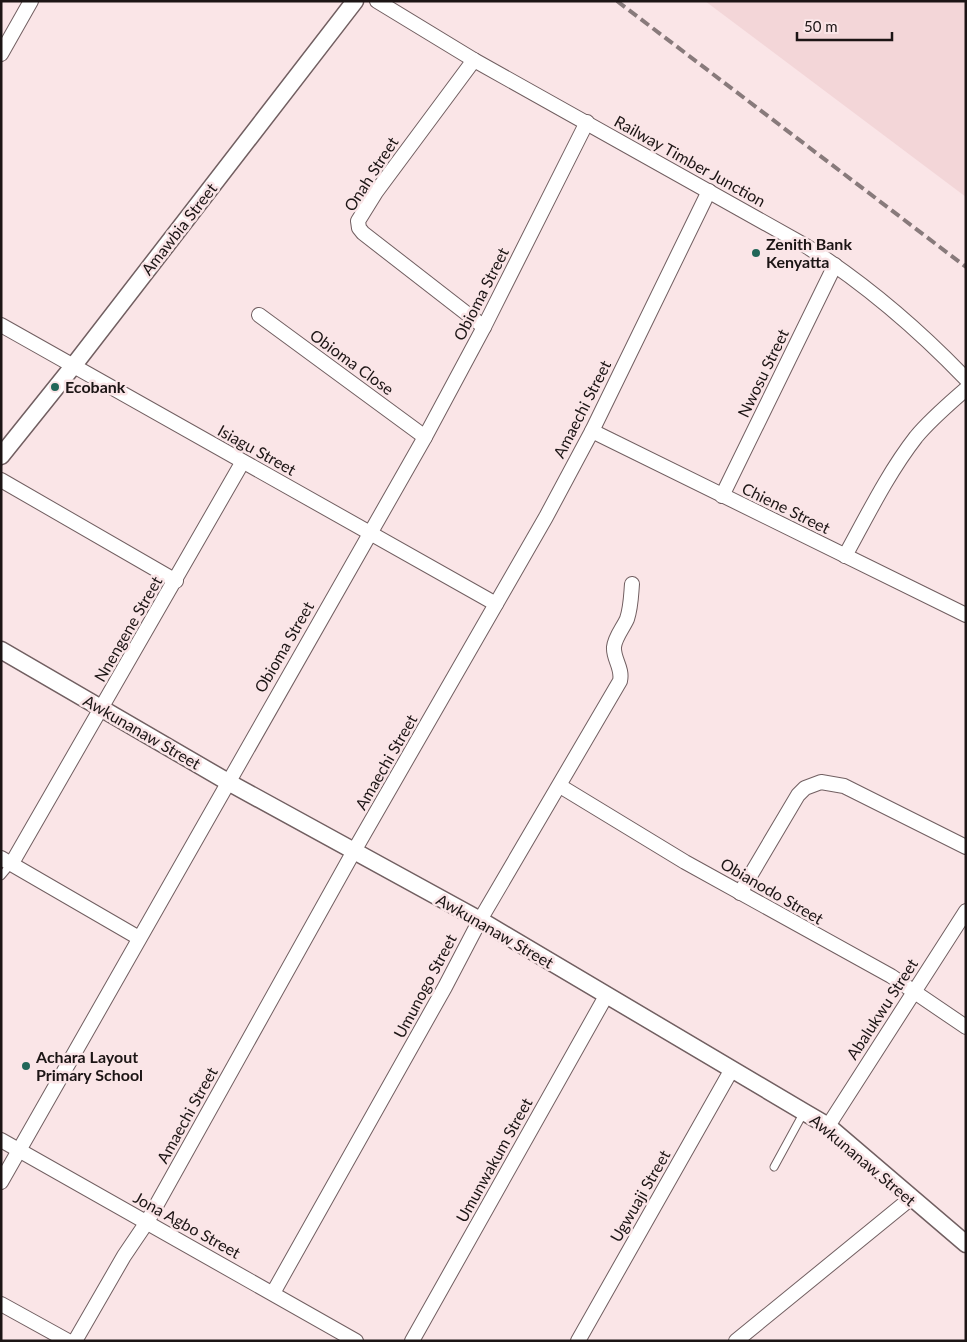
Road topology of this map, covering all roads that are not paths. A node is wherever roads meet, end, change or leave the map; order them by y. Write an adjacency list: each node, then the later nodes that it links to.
1 (30, 1): 4 (street)
2 (355, 1): 12 (street, Amawbia Street)
3 (377, 1): 5 (street, Railway Timber Junction)
4 (1, 54)
5 (474, 60): 6 (street, Railway Timber Junction); 11 (street, Onah Street)
6 (587, 122): 7 (street, Railway Timber Junction); 11 (street, Obioma Street)
7 (709, 192): 8 (street, Railway Timber Junction); 15 (street, Amaechi Street)
8 (835, 265): 13 (street, Railway Timber Junction); 20 (street, Nwosu Street)
9 (258, 315): 16 (street, Obioma Close)
10 (1, 325): 12 (street, Isiagu Street)
11 (484, 326): 16 (street, Obioma Street)
12 (74, 365): 17 (street, Amawbia Street); 18 (street, Isiagu Street)
13 (966, 379)
14 (966, 389): 22 (street)
15 (592, 431): 20 (street, Chiene Street); 25 (street, Amaechi Street)
16 (425, 437): 21 (street, Obioma Street)
17 (1, 456)
18 (242, 463): 21 (street, Isiagu Street); 23 (street, Nnengene Street)
19 (1, 480): 23 (street)
20 (722, 496): 22 (street, Chiene Street)
21 (370, 532): 25 (street, Isiagu Street); 29 (street, Obioma Street)
22 (845, 556): 26 (street, Chiene Street)
23 (176, 581): 28 (street, Nnengene Street)
24 (632, 584): 30 (street, Umunogo Street)
25 (496, 604): 32 (street, Amaechi Street)
26 (966, 615)
27 (1, 650): 28 (street, Awkunanaw Street)
28 (102, 708): 29 (street, Awkunanaw Street); 33 (street, Nnengene Street)
29 (228, 782): 32 (street, Awkunanaw Street); 38 (street, Obioma Street)
30 (560, 786): 35 (street, Obianodo Street); 37 (street, Umunogo Street)
31 (966, 847): 35 (street)
32 (354, 851): 37 (street, Awkunanaw Street); 50 (street, Amaechi Street)
33 (6, 860): 34 (lane); 38 (street)
34 (1, 876)
35 (740, 893): 39 (street, Obianodo Street)
36 (966, 911): 39 (street, Abalukwu Street)
37 (480, 920): 40 (street, Awkunanaw Street); 52 (street, Umunogo Street)
38 (139, 938): 46 (street, Obioma Street)
39 (915, 991): 41 (street, Obianodo Street); 44 (street, Abalukwu Street)
40 (606, 996): 42 (street, Awkunanaw Street); 57 (street, Umunwakum Street)
41 (966, 1027)
42 (732, 1069): 43 (street, Awkunanaw Street); 58 (street, Ugwuaji Street)
43 (804, 1112): 44 (street, Awkunanaw Street); 47 (lane)
44 (828, 1126): 49 (street, Awkunanaw Street)
45 (1, 1140): 46 (street, Jona Agbo Street)
46 (19, 1149): 48 (street, Obioma Street); 50 (street, Jona Agbo Street)
47 (774, 1167)
48 (1, 1182)
49 (910, 1199): 51 (street, Awkunanaw Street); 59 (street)
50 (147, 1222): 52 (street, Jona Agbo Street); 55 (street, Amaechi Street)
51 (966, 1244)
52 (273, 1293): 56 (street, Jona Agbo Street)
53 (1, 1304): 54 (street)
54 (68, 1341)
55 (75, 1341)
56 (356, 1341)
57 (412, 1341)
58 (578, 1341)
59 (736, 1341)

